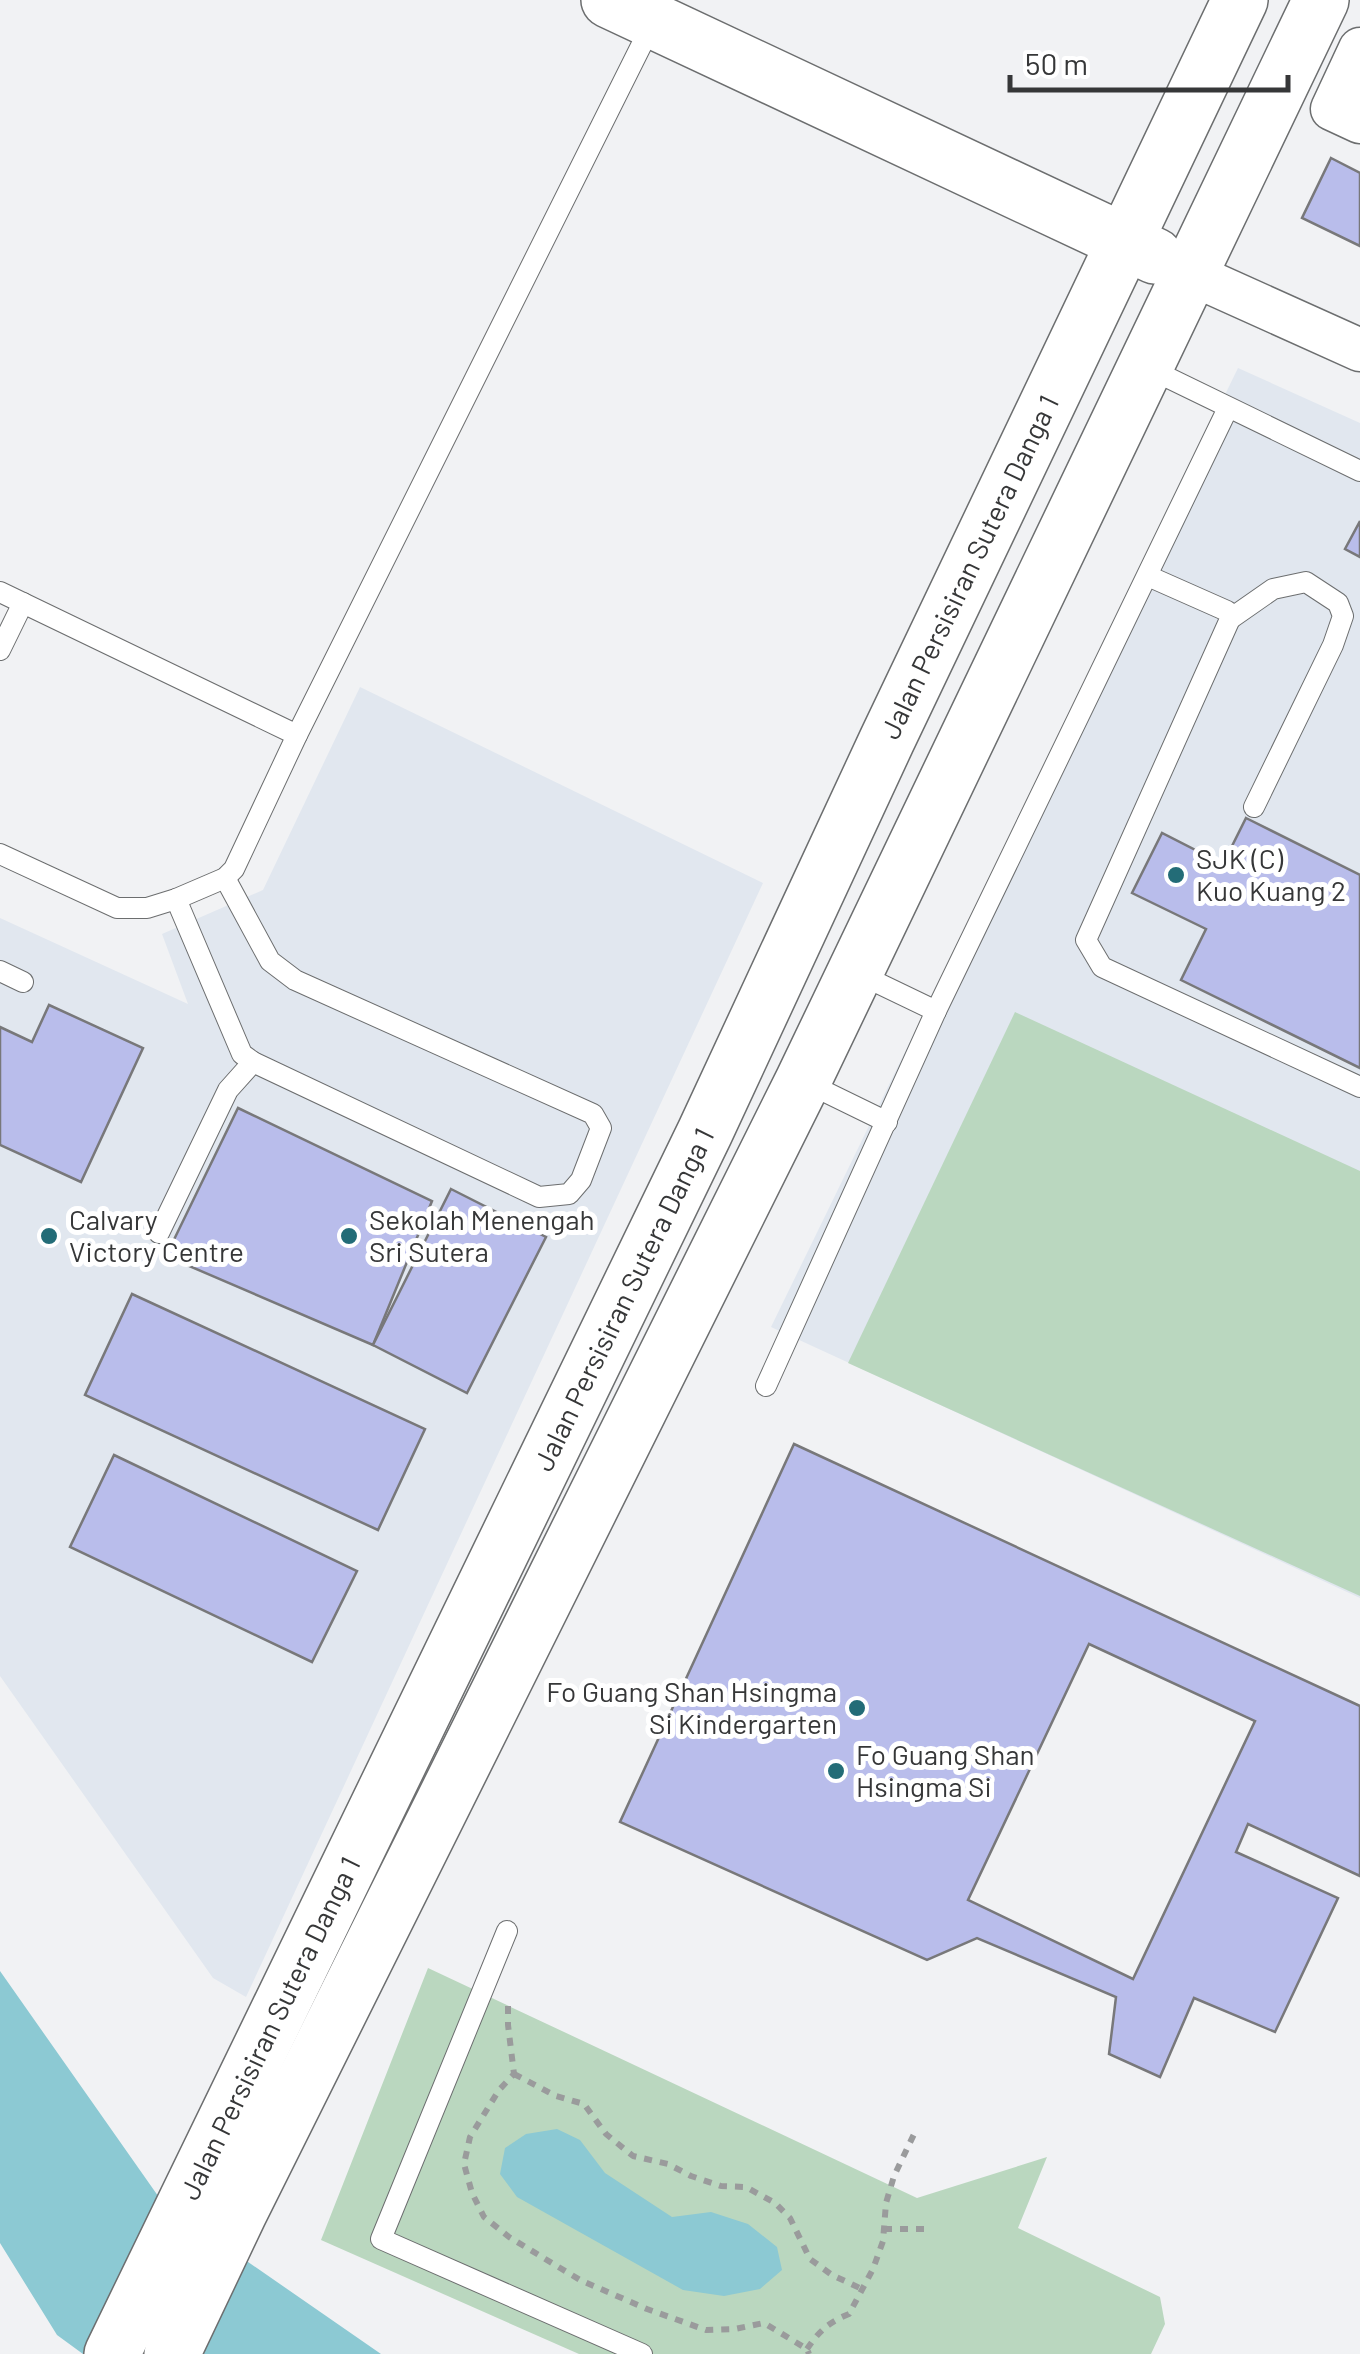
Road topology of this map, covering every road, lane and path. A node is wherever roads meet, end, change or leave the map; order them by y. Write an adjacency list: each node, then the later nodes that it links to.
1 (1240, 0): 6 (main road, Jalan Persisiran Sutera Danga 1)
2 (1321, 0): 7 (main road, Jalan Persisiran Sutera Danga 1)
3 (631, 10): 6 (main road); 17 (lane)
4 (1360, 49): 5 (street)
5 (1360, 122)
6 (1124, 240): 7 (main road); 40 (main road, Jalan Persisiran Sutera Danga 1)
7 (1190, 272): 8 (street); 9 (main road, Jalan Persisiran Sutera Danga 1)
8 (1360, 350)
9 (1145, 367): 10 (lane); 23 (main road, Jalan Persisiran Sutera Danga 1)
10 (1228, 408): 11 (lane); 12 (lane)
11 (1360, 471)
12 (1148, 576): 15 (lane); 25 (lane)
13 (0, 592): 14 (lane)
14 (23, 604): 16 (lane); 17 (lane)
15 (1230, 619): 18 (lane); 28 (lane)
16 (0, 650)
17 (297, 735): 20 (lane)
18 (1254, 807)
19 (0, 854): 21 (lane)
20 (225, 878): 21 (lane); 26 (lane)
21 (176, 899): 26 (lane)
22 (0, 970): 24 (lane)
23 (856, 972): 25 (lane); 27 (main road, Jalan Persisiran Sutera Danga 1)
24 (24, 982)
25 (936, 1011): 29 (lane)
26 (253, 1062): 30 (lane)
27 (803, 1081): 29 (lane); 41 (main road, Jalan Persisiran Sutera Danga 1)
28 (1360, 1087)
29 (887, 1122): 31 (lane)
30 (159, 1233)
31 (766, 1386)
32 (506, 1931): 33 (lane)
33 (490, 1970): 34 (path); 42 (lane)
34 (514, 2074): 38 (path); 39 (path)
35 (916, 2130): 36 (path)
36 (884, 2229): 37 (path); 38 (path)
37 (926, 2229)
38 (862, 2288): 39 (path)
39 (808, 2352)
40 (112, 2354)
41 (172, 2354)
42 (642, 2354)

